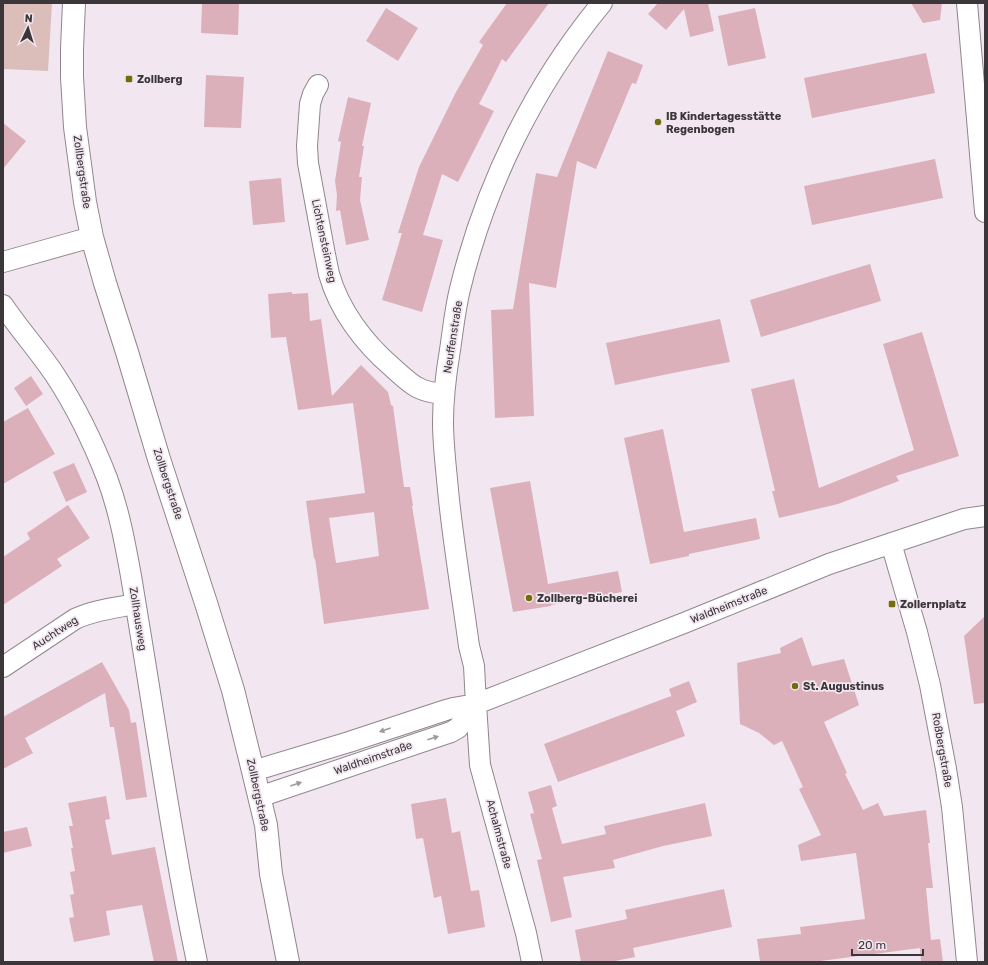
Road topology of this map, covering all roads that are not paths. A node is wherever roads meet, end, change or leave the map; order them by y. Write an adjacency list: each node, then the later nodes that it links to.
1 (74, 3): 6 (main road, Zollbergstraße)
2 (602, 3): 9 (street, Neuffenstraße)
3 (967, 3): 5 (street)
4 (318, 85): 9 (street, Lichtensteinweg)
5 (985, 212)
6 (92, 237): 7 (street); 15 (main road, Zollbergstraße)
7 (3, 262)
8 (3, 305): 12 (street, Zollhausweg)
9 (444, 394): 14 (street, Neuffenstraße)
10 (985, 516): 11 (street, Waldheimstraße)
11 (891, 543): 14 (street, Waldheimstraße); 20 (street, Roßbergstraße)
12 (136, 604): 13 (street, Auchtweg); 17 (street, Zollhausweg)
13 (3, 667)
14 (476, 704): 15 (street, Waldheimstraße, one-way to 15); 16 (street, Waldheimstraße, one-way to 14); 19 (street, Achalmstraße)
15 (253, 771): 16 (main road, Zollbergstraße)
16 (260, 797): 18 (main road, Zollbergstraße)
17 (197, 962)
18 (288, 962)
19 (532, 962)
20 (967, 962)

